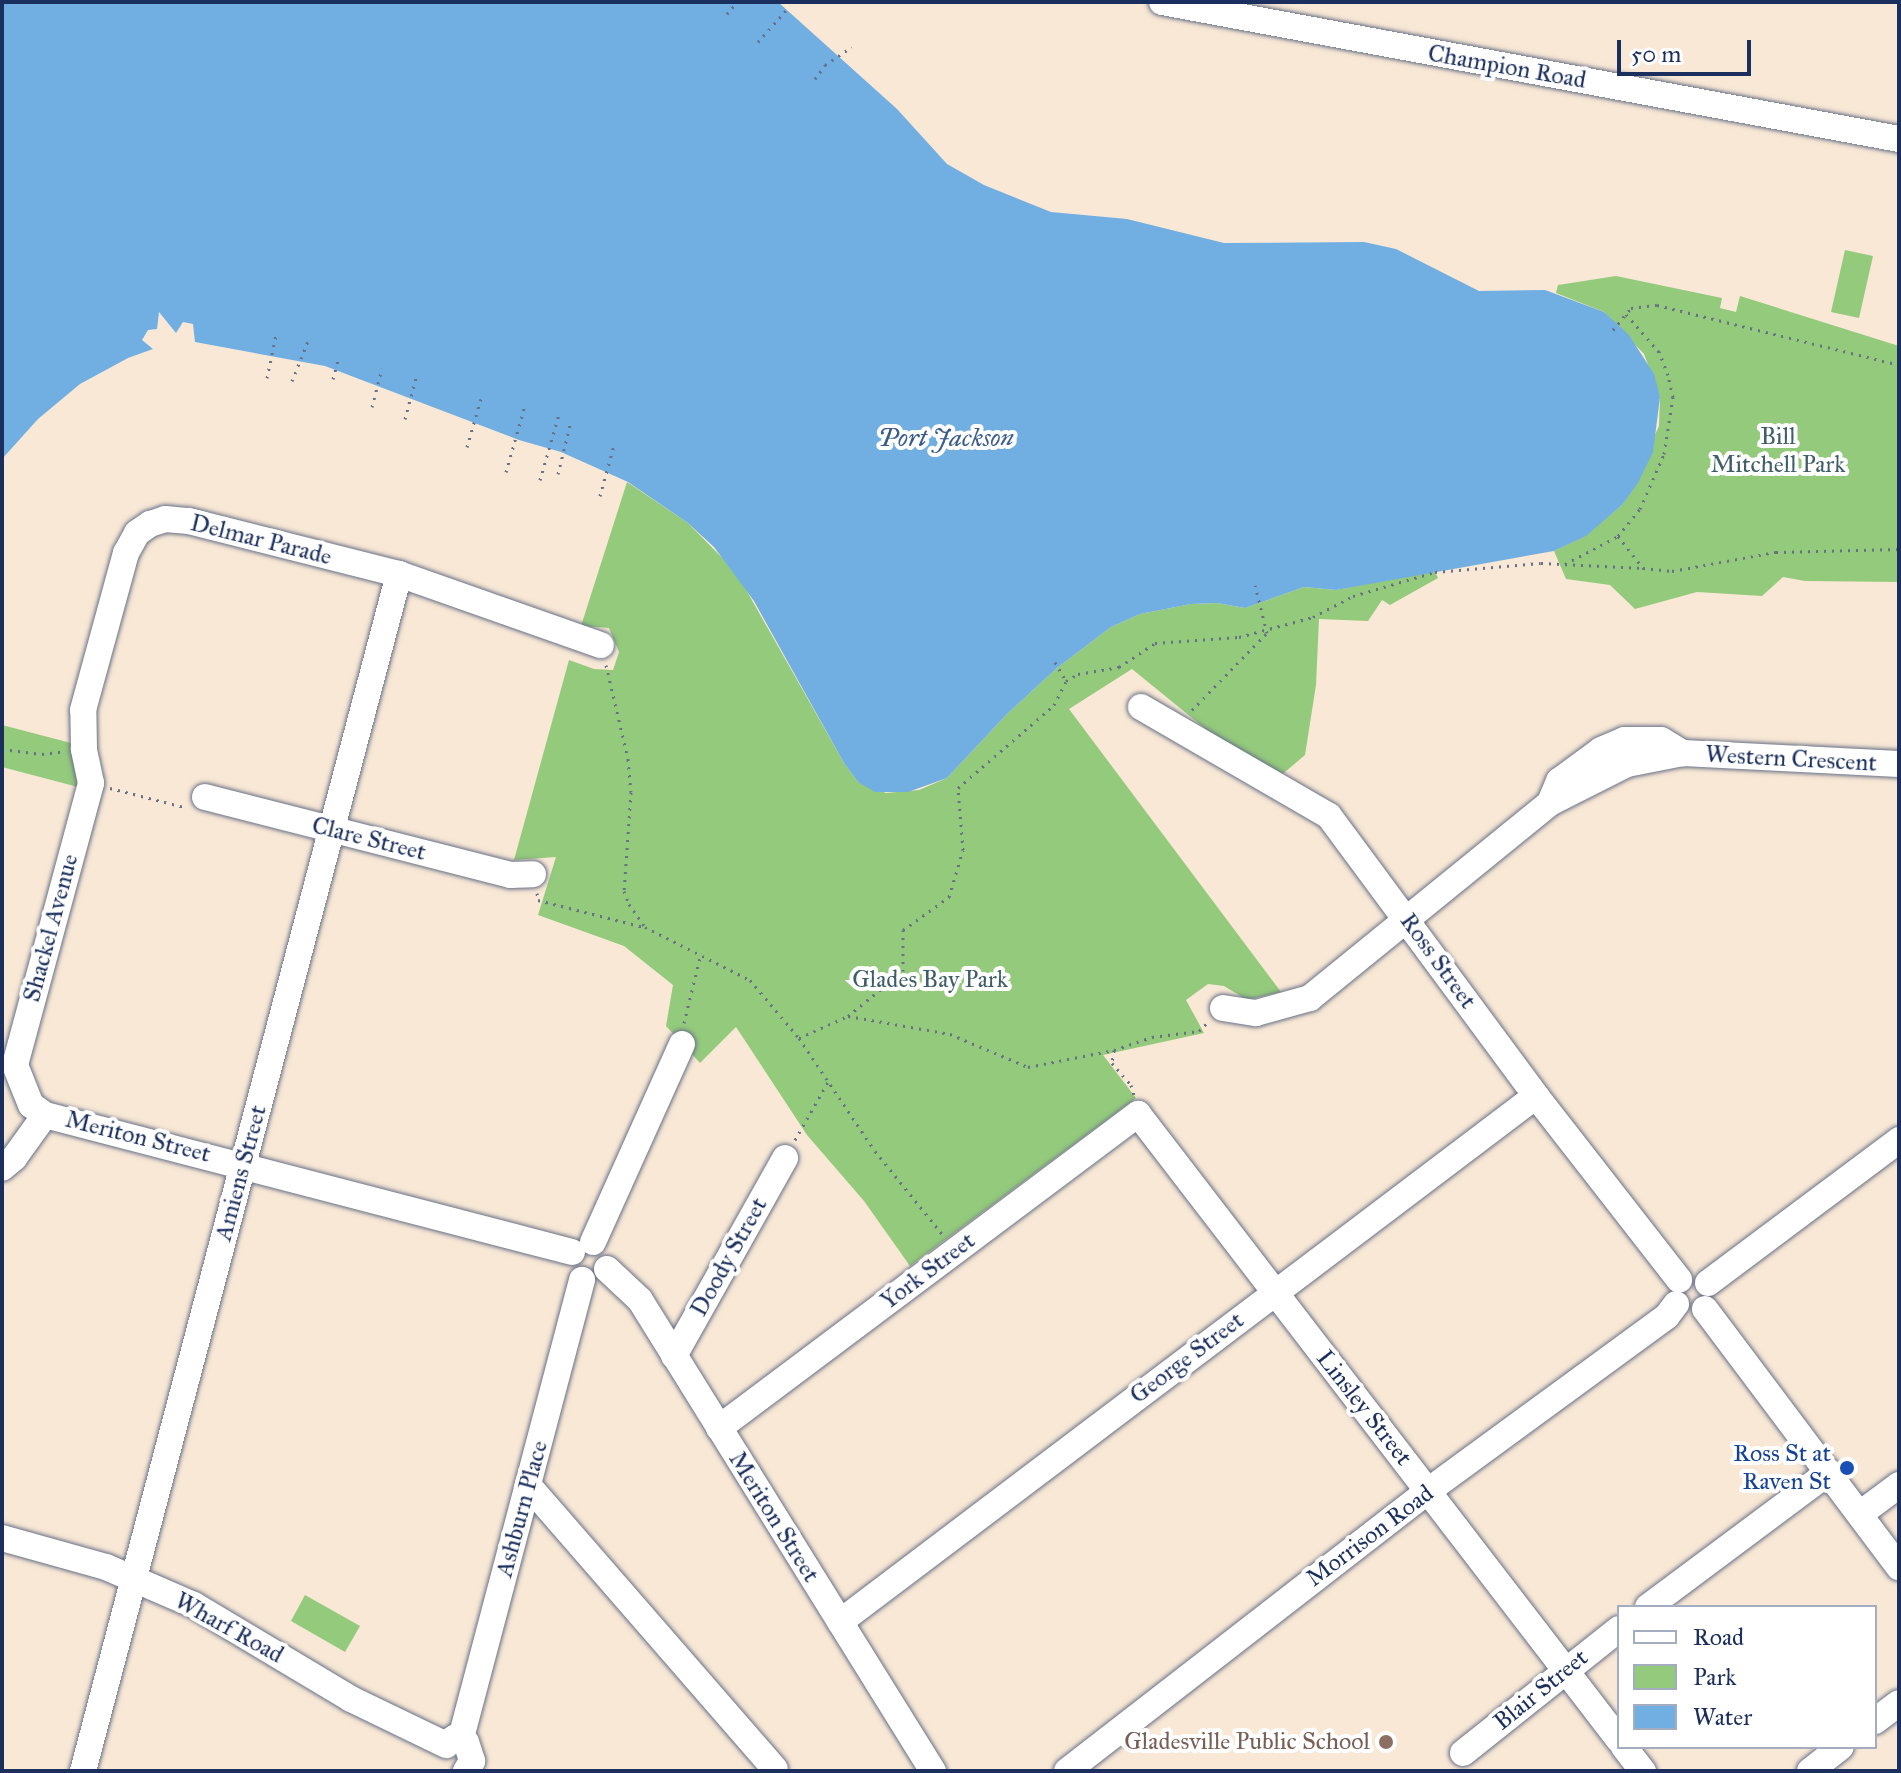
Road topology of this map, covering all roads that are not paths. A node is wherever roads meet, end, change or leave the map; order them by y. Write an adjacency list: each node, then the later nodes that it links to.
1 (1162, 2): 2 (street, Champion Road)
2 (1899, 139)
3 (399, 574): 4 (street, Delmar Parade); 6 (street, Delmar Parade); 9 (street, Amiens Street)
4 (601, 645)
5 (1141, 707): 11 (street, Ross Street)
6 (84, 749): 15 (street, Shackel Avenue)
7 (1899, 764): 11 (street, Western Crescent)
8 (196, 802): 9 (street, Clare Street)
9 (331, 830): 10 (street, Clare Street); 19 (street, Amiens Street)
10 (533, 874)
11 (1408, 920): 12 (street, Western Crescent); 14 (street, Ross Street)
12 (1223, 1008)
13 (682, 1044): 21 (street)
14 (1536, 1096): 23 (street, George Street); 24 (street, Ross Street)
15 (38, 1110): 19 (street, Meriton Street); 20 (street)
16 (1138, 1114): 23 (street, Linsley Street); 27 (street, York Street)
17 (1899, 1140): 25 (street)
18 (785, 1158): 26 (street, Doody Street)
19 (243, 1163): 21 (street, Meriton Street); 35 (street, Amiens Street)
20 (2, 1168)
21 (583, 1247): 22 (street, Meriton Street)
22 (594, 1274): 26 (street, Meriton Street); 29 (street, Ashburn Place)
23 (1275, 1292): 31 (street, Linsley Street); 37 (street, George Street)
24 (1677, 1292): 25 (street); 31 (street, Morrison Road)
25 (1707, 1296): 28 (street)
26 (674, 1356): 27 (street, Meriton Street)
27 (719, 1428): 37 (street, Meriton Street)
28 (1829, 1472): 32 (street); 36 (street)
29 (528, 1485): 46 (street, Ashburn Place); 47 (street)
30 (1899, 1485): 32 (street)
31 (1428, 1491): 39 (street, Linsley Street); 50 (street, Morrison Road)
32 (1860, 1514): 34 (street)
33 (2, 1538): 35 (street, Wharf Road)
34 (1899, 1567)
35 (134, 1578): 46 (street, Wharf Road); 48 (street, Amiens Street)
36 (1651, 1605)
37 (840, 1622): 49 (street, Meriton Street)
38 (1617, 1630): 39 (street, Blair Street)
39 (1565, 1669): 42 (street, Linsley Street); 45 (street, Blair Street)
40 (1899, 1703): 41 (street)
41 (1877, 1720)
42 (1617, 1737)
43 (1626, 1749): 51 (street)
44 (1838, 1749): 52 (street)
45 (1463, 1753)
46 (464, 1759)
47 (775, 1769)
48 (83, 1771)
49 (933, 1771)
50 (1067, 1771)
51 (1643, 1771)
52 (1810, 1771)

